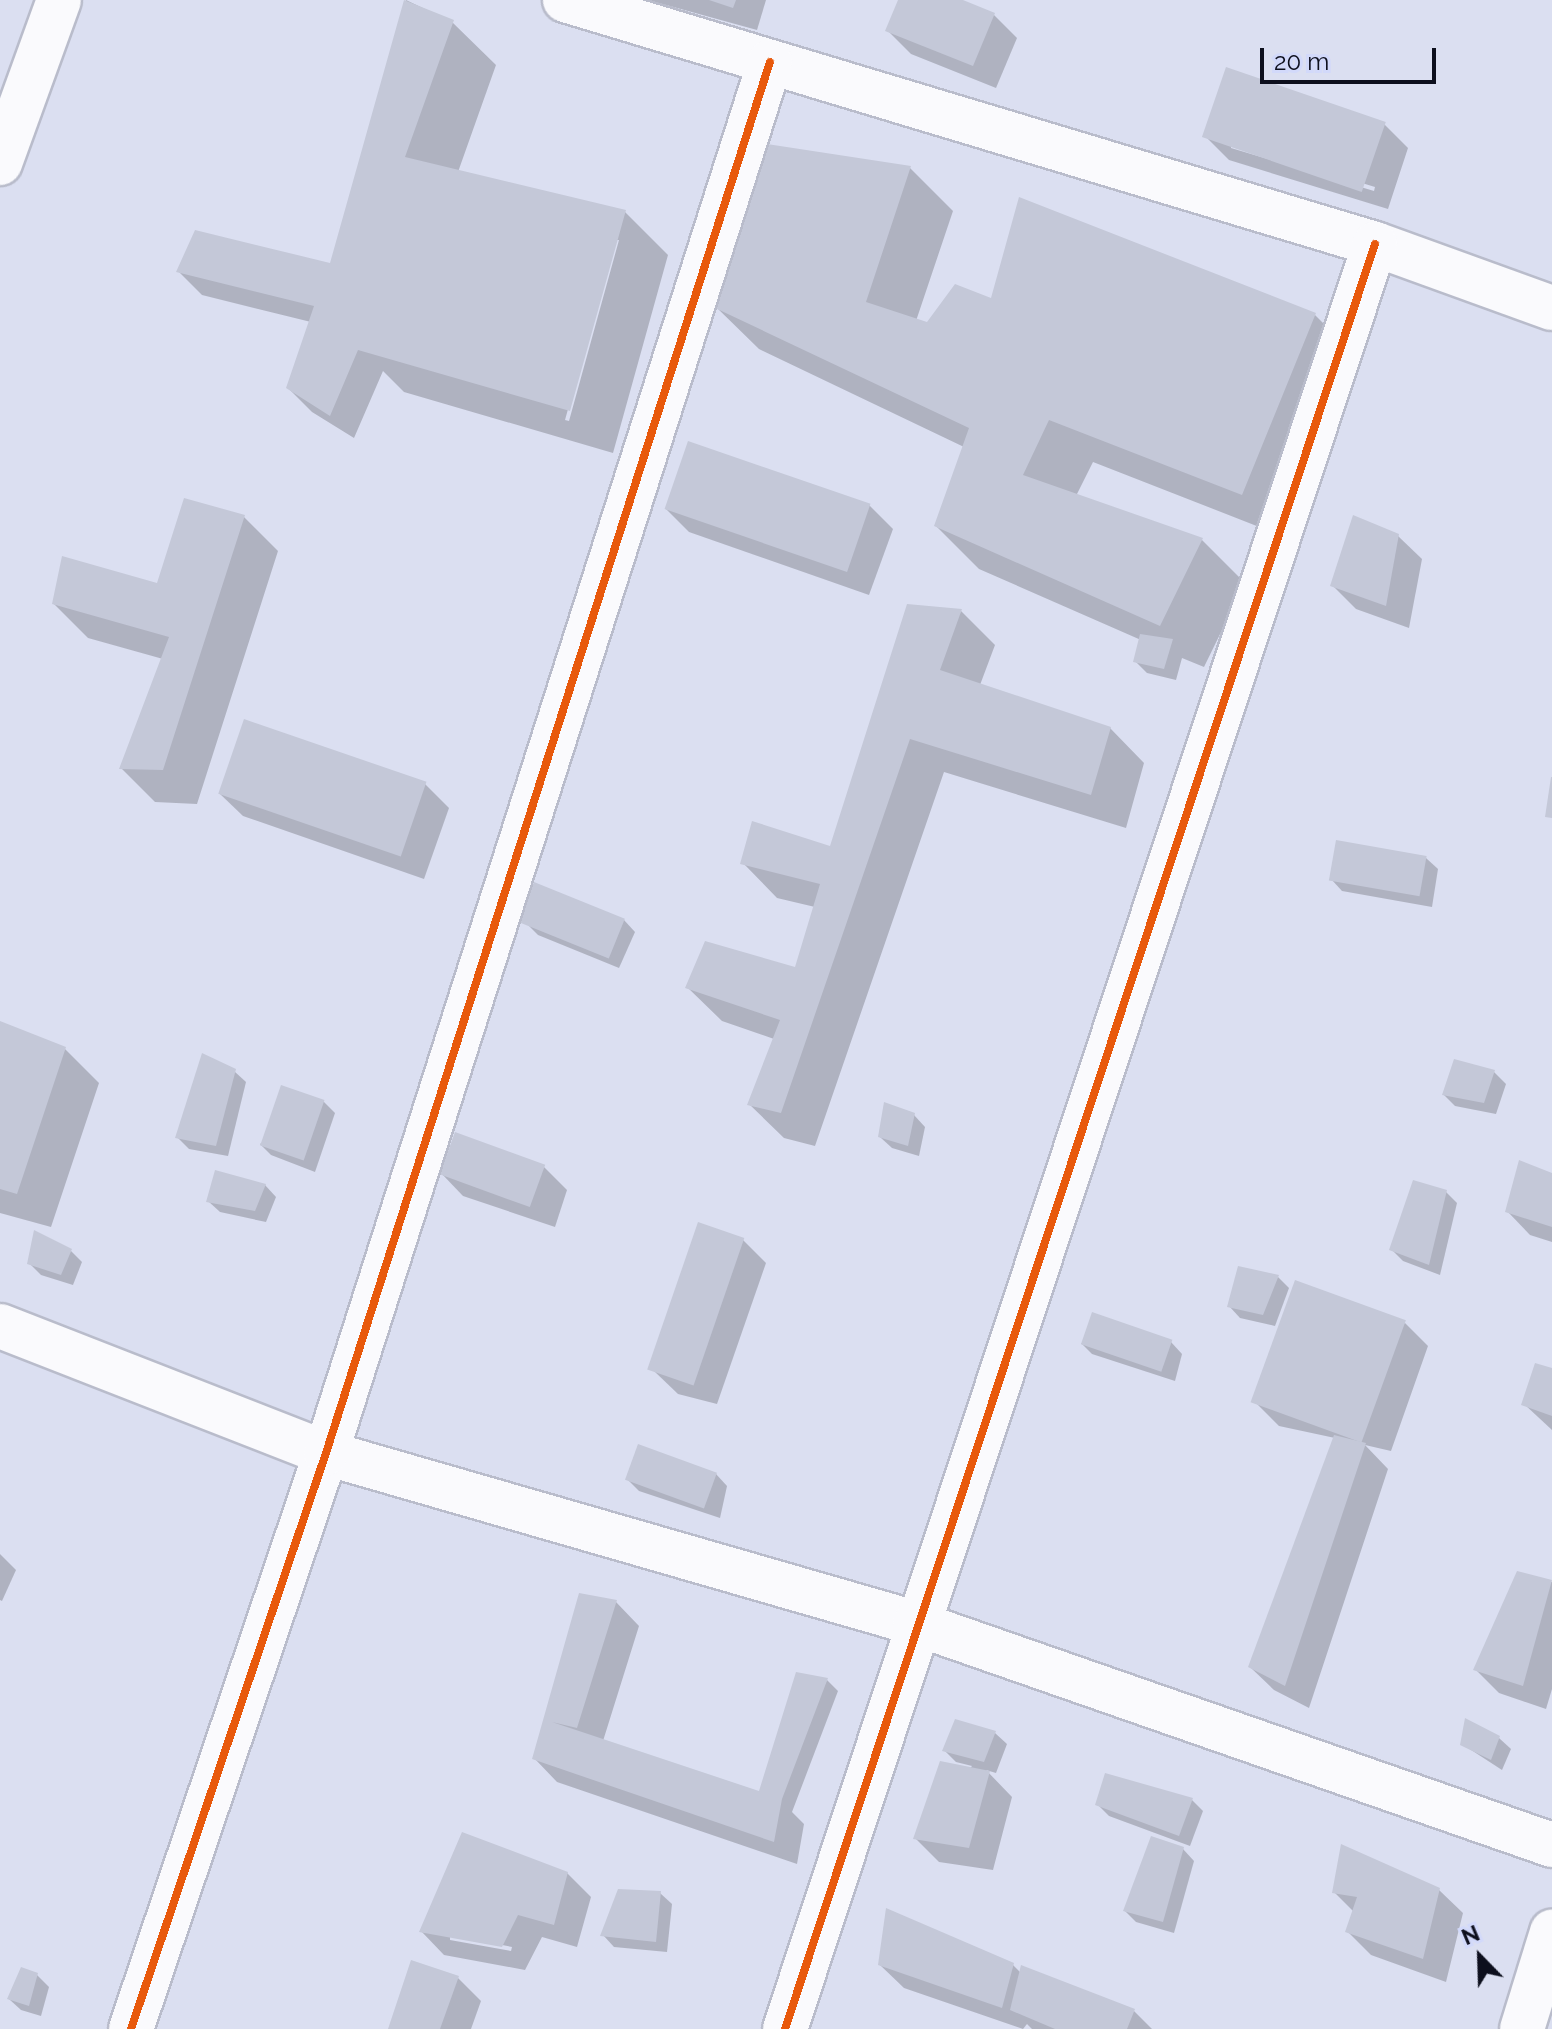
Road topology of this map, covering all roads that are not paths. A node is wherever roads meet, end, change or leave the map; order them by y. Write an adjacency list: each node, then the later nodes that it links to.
1 (59, 0): 4 (street)
2 (565, 0): 3 (street)
3 (770, 62): 5 (street); 8 (street)
4 (0, 163)
5 (1375, 244): 6 (street); 9 (street)
6 (1552, 308)
7 (0, 1326): 8 (street)
8 (326, 1453): 9 (street); 12 (street)
9 (915, 1623): 10 (street); 13 (street)
10 (1552, 1845)
11 (1552, 1932): 14 (street)
12 (131, 2029)
13 (785, 2029)
14 (1522, 2029)

